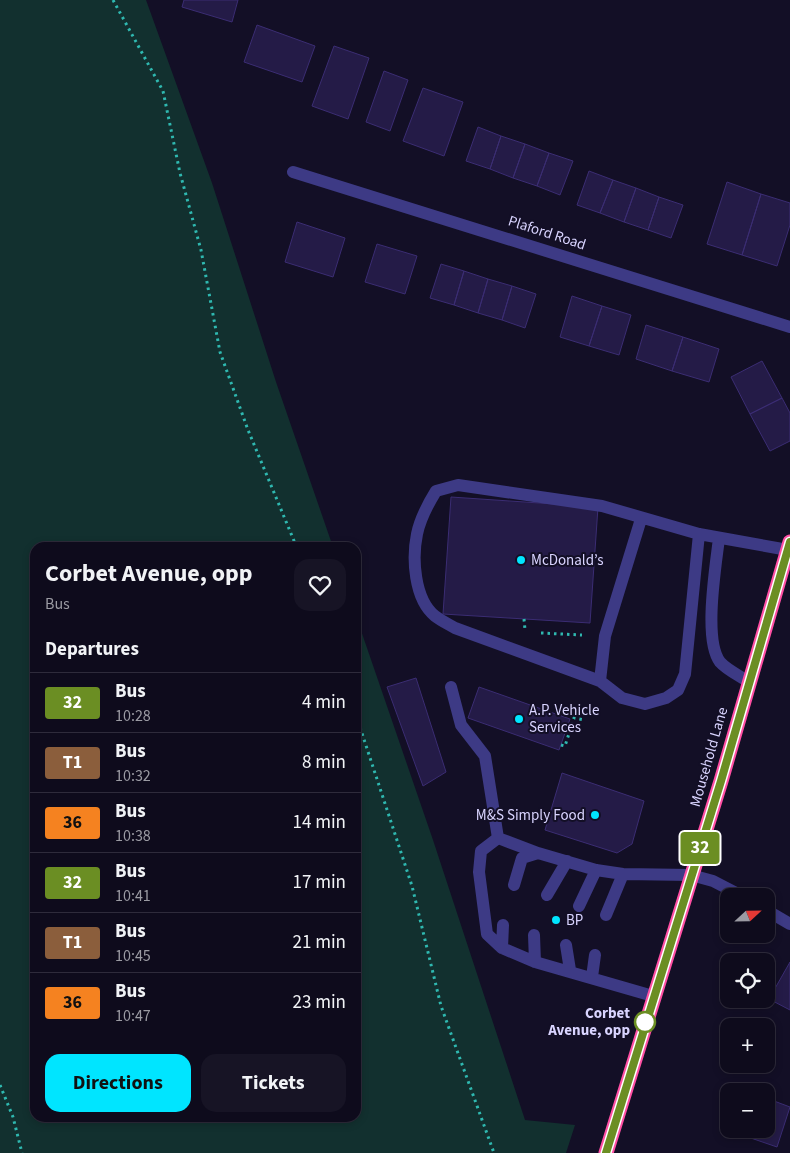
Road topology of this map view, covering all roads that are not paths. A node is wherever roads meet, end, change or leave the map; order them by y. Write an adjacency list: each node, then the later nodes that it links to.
1 (294, 172): 2 (street, Plaford Road)
2 (790, 327)
3 (641, 518): 4 (street); 7 (street); 7 (street)
4 (700, 534): 5 (street); 7 (street)
5 (719, 538): 6 (street); 8 (street)
6 (789, 546): 8 (highway, Mousehold Lane)
7 (600, 681)
8 (749, 682): 15 (highway, Mousehold Lane)
9 (451, 686): 10 (street)
10 (498, 838): 11 (street); 26 (street)
11 (538, 852): 12 (street); 16 (street)
12 (567, 861): 13 (street); 18 (street)
13 (596, 870): 14 (street); 19 (street)
14 (623, 874): 15 (street); 20 (street)
15 (691, 875): 17 (street); 31 (highway, Mousehold Lane)
16 (514, 885)
17 (727, 888)
18 (547, 895)
19 (579, 906)
20 (606, 915)
21 (775, 915): 22 (street)
22 (790, 924)
23 (503, 925): 26 (street)
24 (534, 935): 28 (street)
25 (566, 945): 29 (street)
26 (502, 948): 28 (street)
27 (595, 955): 30 (street)
28 (535, 962): 29 (street)
29 (570, 970): 30 (street)
30 (592, 977): 31 (street)
31 (653, 996): 32 (highway, Mousehold Lane)
32 (606, 1153)

